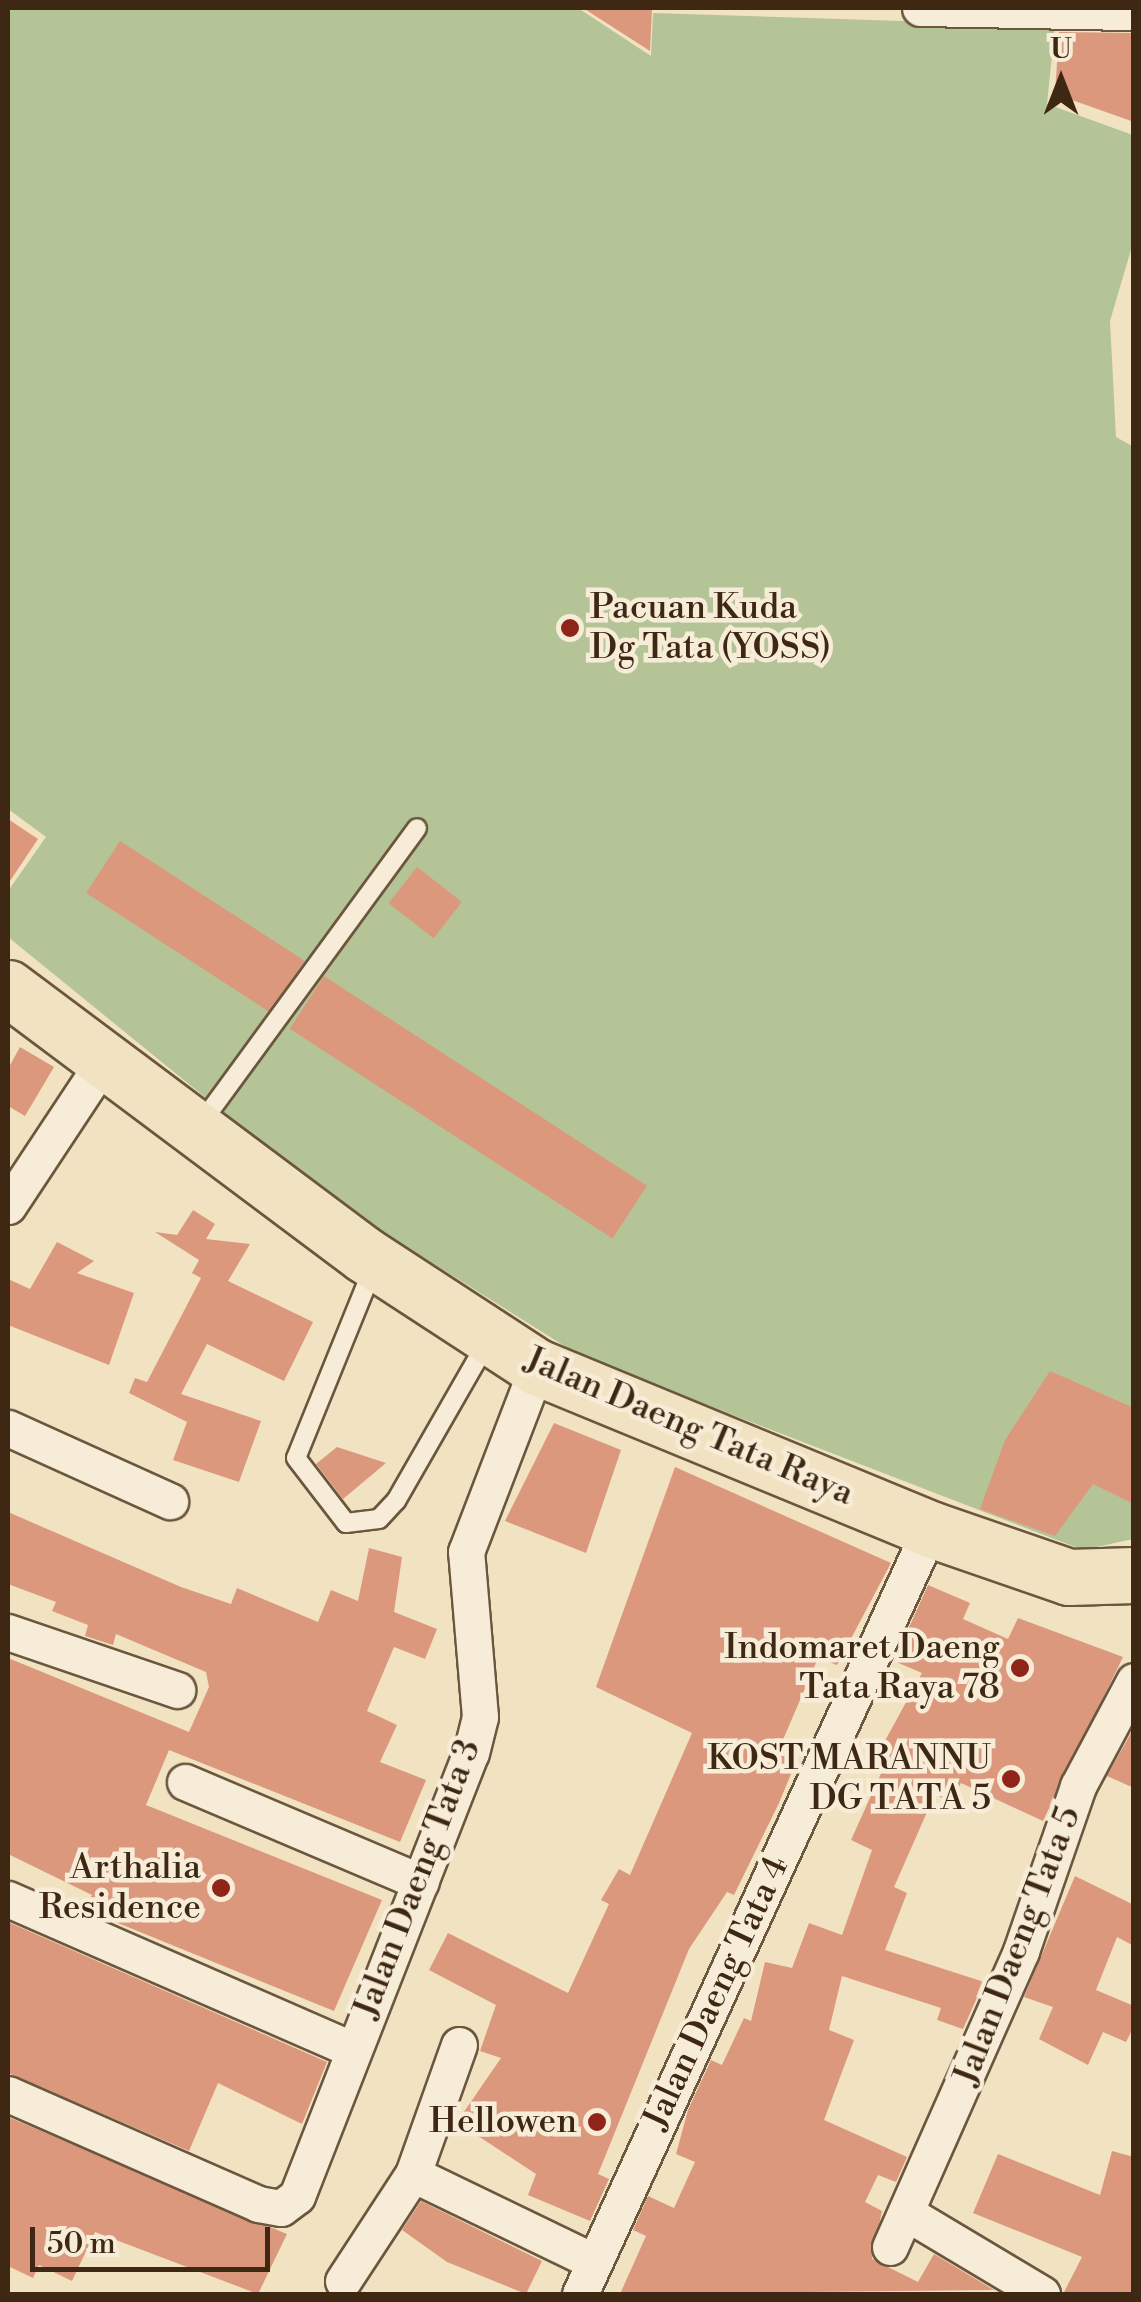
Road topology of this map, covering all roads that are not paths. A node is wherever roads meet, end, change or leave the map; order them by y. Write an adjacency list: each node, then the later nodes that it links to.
1 (920, 8): 2 (street)
2 (1042, 9): 3 (street)
3 (1134, 12)
4 (417, 828): 7 (lane)
5 (8, 988): 6 (main road, Jalan Daeng Tata Raya)
6 (104, 1061): 7 (main road, Jalan Daeng Tata Raya); 8 (street)
7 (196, 1130): 9 (main road, Jalan Daeng Tata Raya)
8 (8, 1206)
9 (376, 1263): 10 (main road, Jalan Daeng Tata Raya); 10 (lane)
10 (489, 1338): 11 (main road, Jalan Daeng Tata Raya)
11 (537, 1367): 14 (main road, Jalan Daeng Tata Raya); 20 (street, Jalan Daeng Tata 3)
12 (8, 1428): 13 (street)
13 (170, 1502)
14 (930, 1529): 15 (main road, Jalan Daeng Tata Raya); 28 (street, Jalan Daeng Tata 4)
15 (1127, 1585)
16 (8, 1632): 18 (street)
17 (1134, 1681): 26 (street, Jalan Daeng Tata 5)
18 (177, 1690)
19 (185, 1782): 20 (street)
20 (420, 1882): 23 (street, Jalan Daeng Tata 3)
21 (8, 1899): 23 (street)
22 (459, 2045): 25 (street)
23 (352, 2050): 24 (street, Jalan Daeng Tata 3)
24 (8, 2094)
25 (413, 2174): 28 (street); 29 (street)
26 (910, 2215): 27 (street, Jalan Daeng Tata 5); 31 (street)
27 (890, 2247)
28 (594, 2261): 30 (street, Jalan Daeng Tata 4)
29 (343, 2281)
30 (580, 2294)
31 (1042, 2294)

